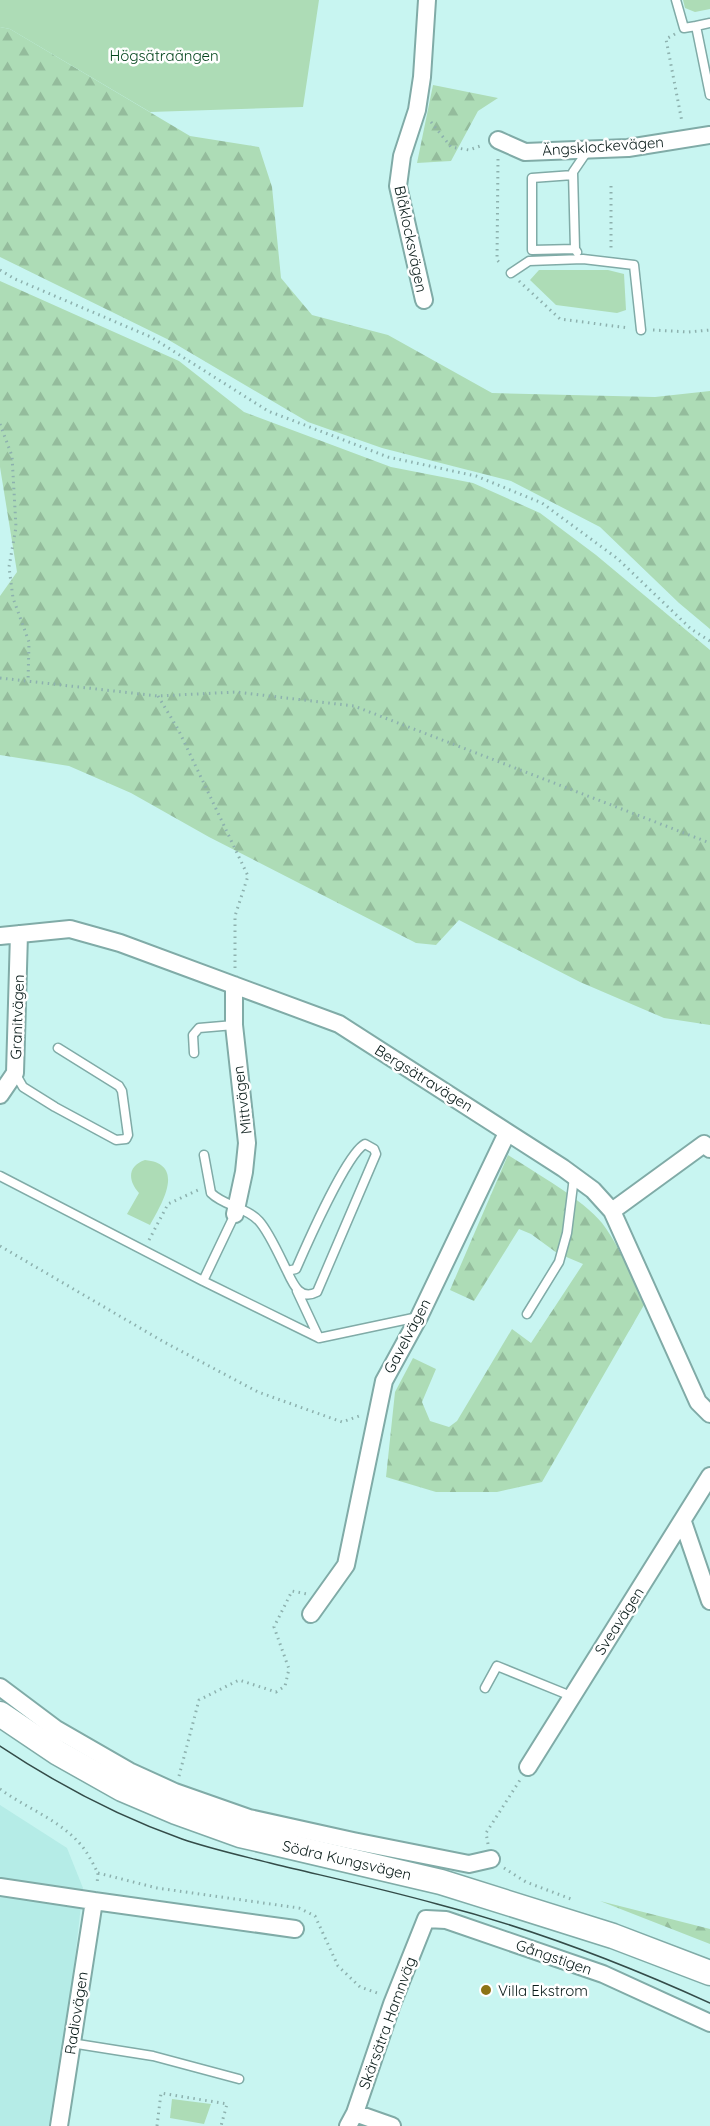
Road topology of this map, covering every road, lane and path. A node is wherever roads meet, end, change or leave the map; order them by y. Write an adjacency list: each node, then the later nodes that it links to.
1 (427, 0): 7 (street, Blåklocksvägen)
2 (676, 0): 5 (lane)
3 (710, 23): 4 (lane)
4 (696, 26): 5 (lane); 6 (lane)
5 (684, 28): 9 (path)
6 (710, 95)
7 (417, 110): 12 (path); 22 (street, Blåklocksvägen)
8 (710, 135): 9 (street, Ängsklockevägen)
9 (685, 139): 11 (street, Ängsklockevägen)
10 (498, 140): 11 (street, Ängsklockevägen); 21 (path)
11 (588, 149): 13 (lane)
12 (469, 150)
13 (573, 175): 15 (lane); 16 (lane)
14 (611, 186): 19 (path)
15 (574, 249): 16 (lane); 17 (lane)
16 (532, 250): 18 (lane)
17 (583, 259): 18 (lane); 19 (lane)
18 (529, 261): 21 (lane)
19 (611, 262): 23 (lane)
20 (0, 270): 26 (path)
21 (511, 273): 23 (path)
22 (424, 300)
23 (641, 330): 24 (path)
24 (710, 330)
25 (0, 424): 28 (path)
26 (710, 641)
27 (0, 678): 28 (path)
28 (28, 682): 29 (path)
29 (158, 696): 30 (path); 33 (path)
30 (710, 843)
31 (19, 934): 32 (street, Bergsätravägen); 33 (street, Bergsätravägen); 37 (street, Granitvägen)
32 (0, 936)
33 (234, 985): 34 (street, Mittvägen); 39 (street, Bergsätravägen)
34 (234, 1025): 36 (lane); 45 (street, Mittvägen)
35 (58, 1048): 37 (lane)
36 (194, 1053)
37 (15, 1072): 38 (street, Granitvägen)
38 (0, 1095)
39 (507, 1133): 43 (street, Bergsätravägen); 53 (street, Gavelvägen)
40 (710, 1149): 46 (street)
41 (204, 1155): 45 (lane)
42 (0, 1176): 48 (lane)
43 (574, 1176): 46 (street, Bergsätravägen); 52 (lane)
44 (202, 1188): 48 (path)
45 (237, 1211): 49 (lane); 50 (lane)
46 (612, 1211): 56 (street, Bergsätravägen)
47 (0, 1246): 55 (path)
48 (144, 1250): 50 (lane)
49 (287, 1270): 51 (lane); 51 (lane)
50 (203, 1281): 54 (lane)
51 (297, 1290): 54 (lane)
52 (527, 1314)
53 (419, 1317): 54 (lane); 55 (street, Gavelvägen)
54 (319, 1338)
55 (378, 1408): 59 (street, Gavelvägen)
56 (710, 1414)
57 (710, 1476): 58 (street, Sveavägen)
58 (683, 1522): 60 (street); 64 (street, Sveavägen)
59 (323, 1597): 61 (street, Gavelvägen); 68 (path)
60 (710, 1601)
61 (311, 1614)
62 (0, 1687): 68 (street, Södra Kungsvägen)
63 (485, 1688): 64 (lane)
64 (571, 1696): 66 (street, Sveavägen)
65 (0, 1714): 75 (main road, Södra Kungsvägen)
66 (528, 1767): 69 (path)
67 (0, 1790): 70 (path)
68 (175, 1792): 69 (street, Södra Kungsvägen)
69 (491, 1859)
70 (98, 1873)
71 (0, 1887): 72 (street)
72 (94, 1901): 74 (street); 77 (street, Radiovägen)
73 (426, 1919): 76 (street, Gångstigen); 79 (street, Skärsätra Hamnväg)
74 (295, 1929)
75 (710, 1972)
76 (710, 2023)
77 (71, 2043): 78 (lane); 80 (street, Radiovägen)
78 (240, 2079)
79 (351, 2119): 83 (street)
80 (59, 2126)
81 (157, 2126): 82 (path)
82 (221, 2126)
83 (392, 2126)

